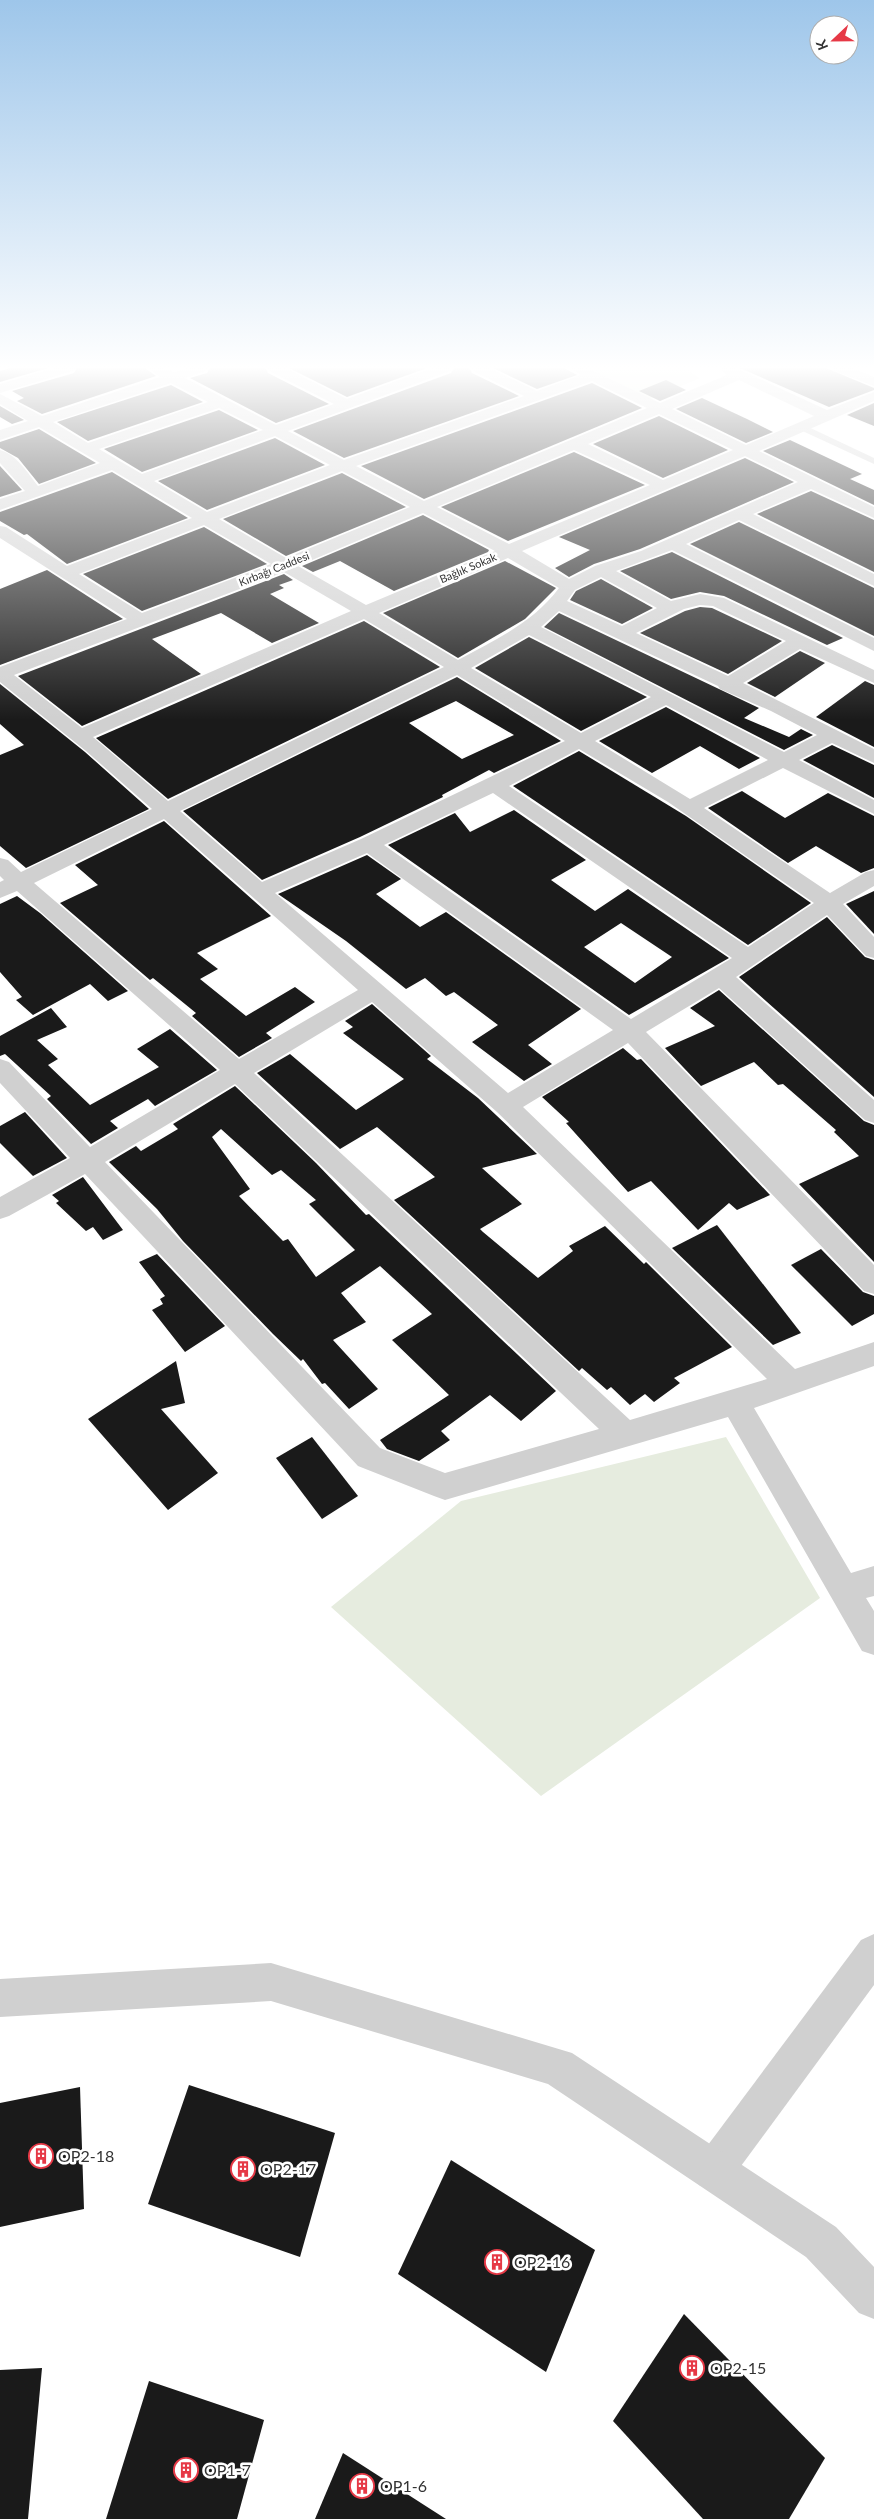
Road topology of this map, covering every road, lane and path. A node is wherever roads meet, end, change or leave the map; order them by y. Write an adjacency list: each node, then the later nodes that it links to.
1 (29, 486): 10 (street)
2 (52, 486): 10 (street)
3 (151, 486): 15 (street)
4 (291, 486): 15 (street)
5 (384, 486): 12 (street)
6 (476, 486): 12 (street, Kırbağı Caddesi)
7 (661, 486): 18 (street, Bağlık Sokak)
8 (804, 486): 14 (street)
9 (815, 486): 13 (street)
10 (34, 492): 11 (street)
11 (0, 505)
12 (425, 507): 18 (street); 19 (street, Kırbağı Caddesi)
13 (874, 513)
14 (739, 514): 17 (street); 22 (street)
15 (207, 518): 19 (street); 21 (street)
16 (0, 531): 21 (street)
17 (673, 544): 20 (street); 31 (street)
18 (509, 551): 23 (street); 26 (street, Bağlık Sokak)
19 (285, 564): 26 (street); 27 (street, Kırbağı Caddesi)
20 (601, 570): 23 (street); 25 (street)
21 (65, 573): 27 (street)
22 (874, 581)
23 (569, 586): 24 (street)
24 (557, 603): 28 (street); 29 (street)
25 (672, 608): 29 (street); 30 (street)
26 (365, 612): 33 (street); 39 (street, Bağlık Sokak)
27 (142, 621): 34 (street, Kırbağı Caddesi)
28 (529, 628): 33 (street); 37 (street)
29 (621, 634): 36 (street)
30 (801, 640): 32 (street); 36 (street)
31 (874, 645)
32 (866, 664): 35 (street)
33 (459, 667): 40 (street); 46 (street)
34 (0, 673): 39 (street)
35 (874, 676)
36 (727, 685): 38 (street)
37 (666, 697): 40 (street); 42 (street)
38 (832, 735): 41 (street); 42 (street)
39 (80, 736): 46 (street)
40 (580, 741): 43 (street); 44 (street)
41 (874, 757)
42 (786, 759): 44 (street); 45 (street)
43 (494, 784): 47 (street); 54 (street)
44 (689, 808): 52 (street)
45 (874, 808)
46 (168, 811): 50 (street); 51 (street)
47 (369, 844): 51 (street); 57 (street)
48 (0, 865): 50 (street)
49 (874, 877): 52 (street)
50 (10, 887): 59 (street)
51 (261, 891): 56 (street)
52 (829, 902): 53 (street); 54 (street)
53 (874, 951)
54 (748, 958): 55 (street)
55 (720, 976): 57 (street); 61 (street)
56 (375, 990): 59 (street); 60 (street)
57 (630, 1030): 60 (street); 64 (street)
58 (0, 1068): 62 (street)
59 (238, 1072): 62 (street); 68 (street)
60 (506, 1106): 66 (street)
61 (874, 1114)
62 (88, 1160): 63 (street); 68 (street)
63 (0, 1209)
64 (874, 1283)
65 (874, 1354): 66 (street)
66 (790, 1384): 67 (street)
67 (735, 1402): 68 (street); 70 (street)
68 (626, 1435)
69 (874, 1581): 70 (street)
70 (843, 1590): 71 (street)
71 (874, 1640)
72 (874, 1953): 74 (street)
73 (0, 1998): 74 (street)
74 (713, 2171): 75 (street)
75 (874, 2298)

